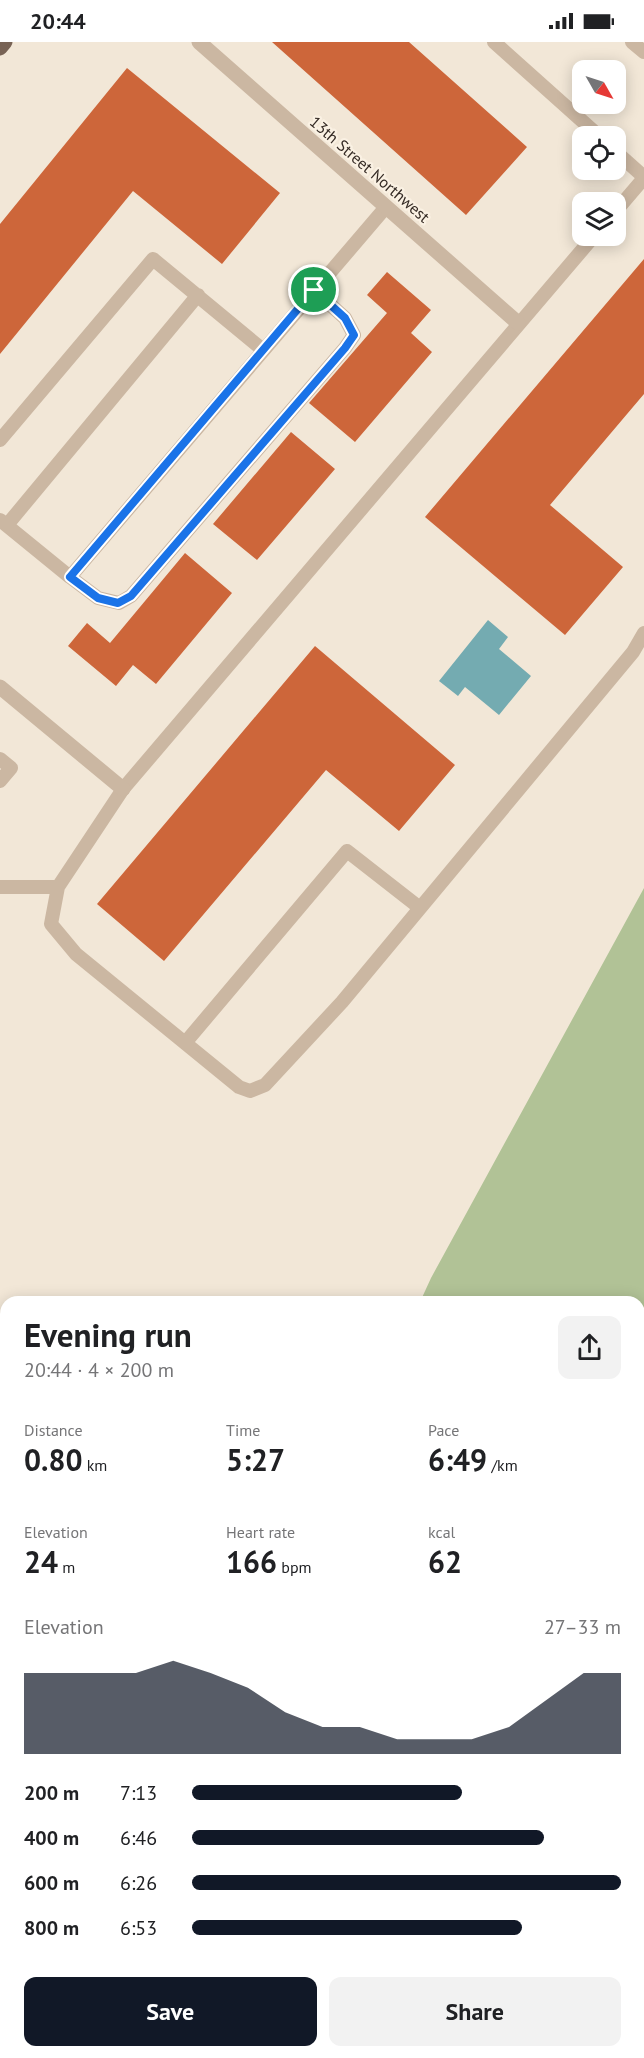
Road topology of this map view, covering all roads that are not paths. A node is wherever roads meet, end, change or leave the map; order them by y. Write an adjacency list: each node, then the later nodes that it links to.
1 (5, 42): 5 (main road)
2 (199, 42): 11 (street, 13th Street Northwest)
3 (494, 42): 7 (lane)
4 (632, 42): 6 (lane)
5 (0, 48)
6 (644, 52)
7 (588, 126)
8 (626, 161): 9 (lane)
9 (644, 178): 10 (lane)
10 (626, 199)
11 (386, 207): 13 (lane); 15 (street, 13th Street Northwest)
12 (585, 246): 15 (lane)
13 (314, 290): 16 (lane); 19 (lane)
14 (198, 296): 16 (lane); 17 (lane); 18 (lane)
15 (518, 323): 24 (lane)
16 (263, 350): 19 (lane)
17 (0, 440)
18 (4, 523): 19 (lane)
19 (70, 577)
20 (644, 633): 27 (lane)
21 (0, 687): 24 (street)
22 (0, 759): 23 (lane)
23 (0, 781)
24 (123, 789): 26 (lane)
25 (0, 887): 26 (lane)
26 (58, 887): 28 (lane)
27 (420, 908): 28 (lane); 28 (lane)
28 (185, 1043)

